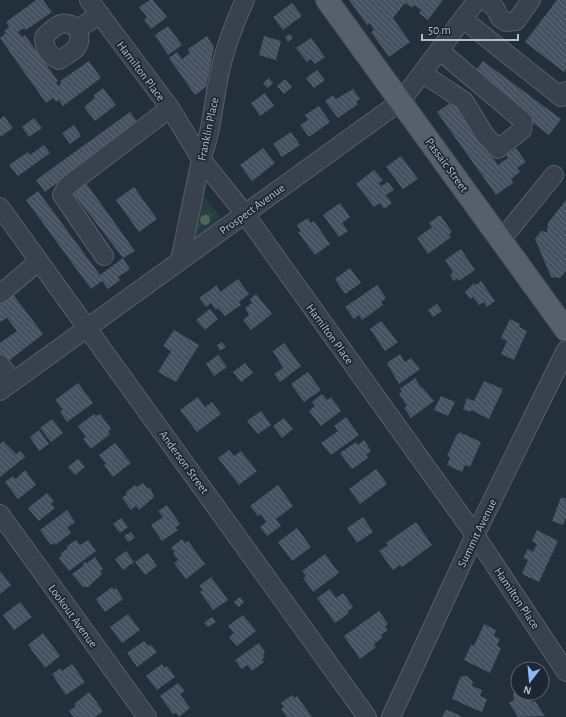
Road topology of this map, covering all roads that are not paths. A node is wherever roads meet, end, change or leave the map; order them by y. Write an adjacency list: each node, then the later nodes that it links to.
1 (89, 0): 6 (street, Hamilton Place)
2 (245, 0): 13 (street, Franklin Place)
3 (327, 0): 11 (main road, Passaic Street)
4 (531, 0): 5 (street)
5 (472, 5): 8 (street, Prospect Avenue); 10 (street)
6 (100, 14): 7 (street); 12 (street, Hamilton Place)
7 (78, 28)
8 (440, 50): 9 (street, Prospect Avenue); 9 (street)
9 (422, 73): 11 (street, Prospect Avenue)
10 (566, 91)
11 (400, 101): 16 (street, Prospect Avenue); 17 (main road, Passaic Street)
12 (170, 108): 13 (street, Hamilton Place); 18 (street)
13 (201, 160): 16 (street, Hamilton Place); 20 (street, Franklin Place)
14 (554, 175): 17 (street)
15 (0, 207): 19 (street, Anderson Street)
16 (245, 214): 20 (street, Prospect Avenue); 28 (street, Hamilton Place)
17 (501, 240): 23 (main road, Passaic Street)
18 (104, 256)
19 (39, 261): 21 (street); 22 (street, Anderson Street)
20 (180, 261): 22 (street, Prospect Avenue)
21 (0, 294)
22 (88, 328): 26 (street, Prospect Avenue); 31 (street, Anderson Street)
23 (566, 330)
24 (566, 350): 28 (street, Summit Avenue)
25 (0, 364): 26 (street)
26 (6, 387)
27 (0, 514): 30 (street, Lookout Avenue)
28 (475, 535): 29 (street, Hamilton Place); 32 (street, Summit Avenue)
29 (566, 672)
30 (147, 717)
31 (367, 717)
32 (391, 717)

